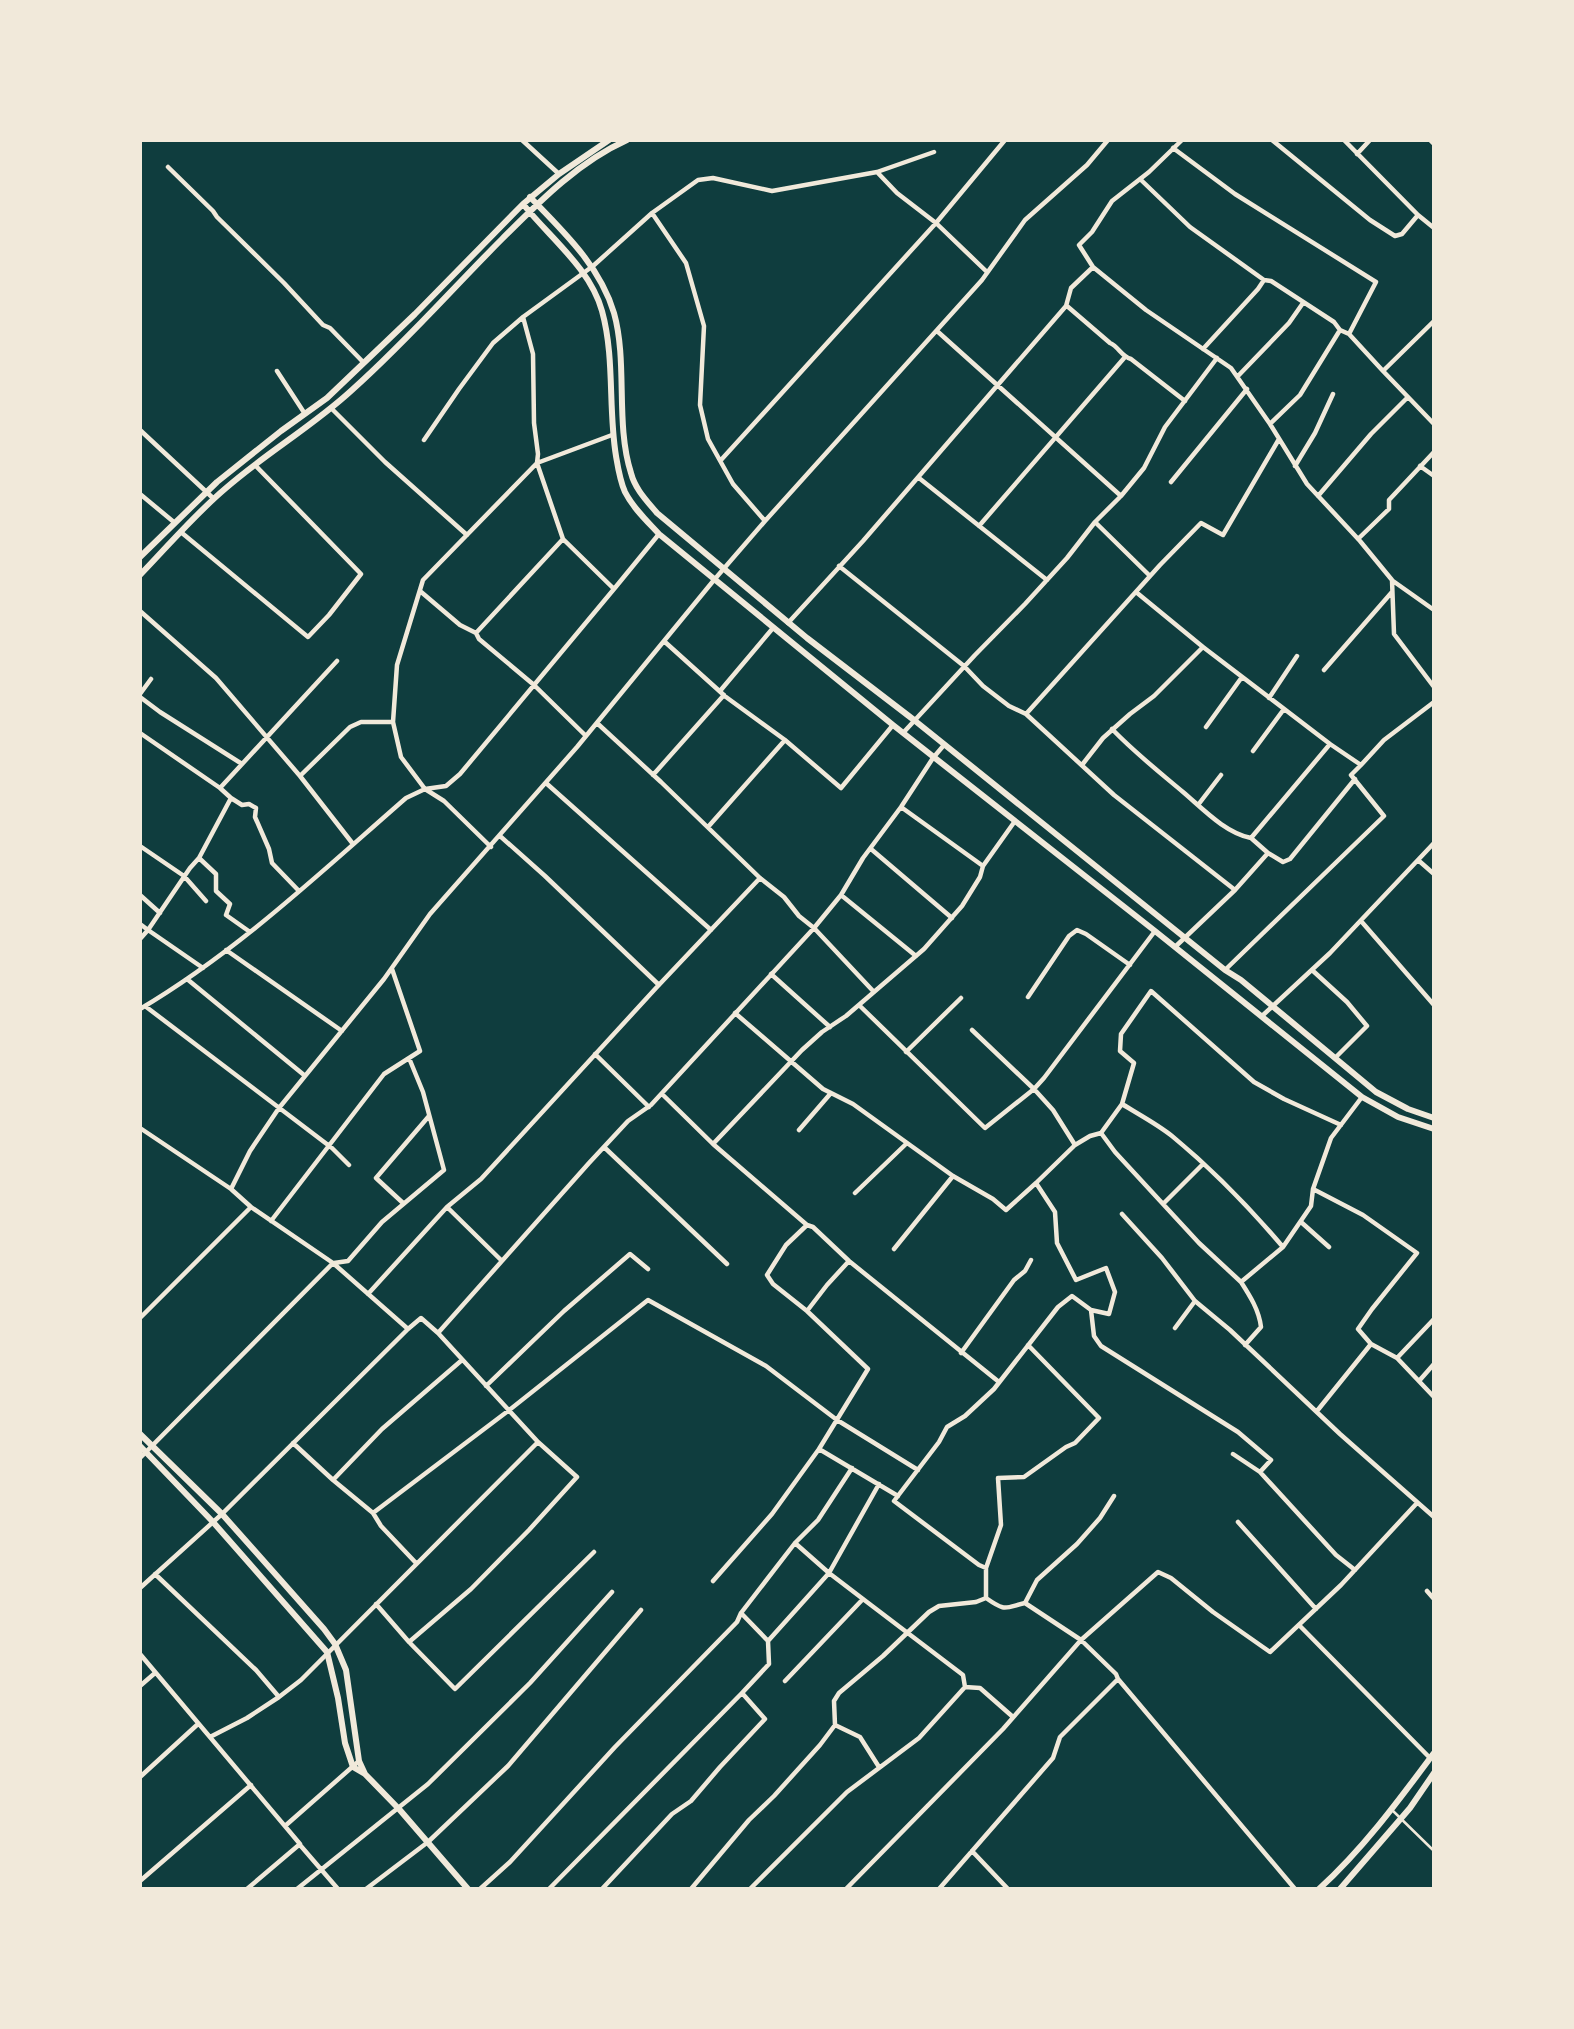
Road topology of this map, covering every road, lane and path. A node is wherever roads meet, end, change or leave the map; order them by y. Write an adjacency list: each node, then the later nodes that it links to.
1 (522, 140): 18 (street)
2 (609, 140): 11 (main road)
3 (626, 140): 22 (main road)
4 (1005, 140): 26 (street)
5 (1108, 140): 30 (street)
6 (1182, 140): 13 (street)
7 (1272, 140): 25 (street)
8 (1344, 140): 15 (street)
9 (1370, 140): 15 (street)
10 (1430, 140): 12 (street)
11 (600, 143): 18 (main road)
12 (1434, 144)
13 (1173, 148): 19 (street); 39 (street)
14 (934, 152): 17 (street)
15 (1357, 154): 25 (street)
16 (168, 167): 43 (street)
17 (877, 172): 24 (street); 26 (street)
18 (559, 174): 20 (main road)
19 (1140, 179): 29 (street); 32 (street)
20 (530, 197): 21 (main road); 22 (main road)
21 (523, 204): 23 (main road); 43 (main road)
22 (537, 204): 23 (main road); 28 (main road)
23 (528, 211): 31 (main road); 52 (main road)
24 (652, 213): 28 (street); 62 (street)
25 (1418, 215): 27 (street)
26 (936, 223): 30 (street); 62 (street)
27 (1434, 228)
28 (593, 266): 31 (street); 86 (main road)
29 (1093, 267): 34 (street); 40 (street)
30 (987, 272): 38 (street)
31 (584, 274): 35 (street); 57 (main road)
32 (1264, 280): 33 (street); 40 (street)
33 (1303, 303): 37 (street); 46 (street)
34 (1066, 306): 41 (street); 47 (street)
35 (523, 317): 60 (street); 63 (street)
36 (1434, 321): 45 (street)
37 (1340, 330): 39 (street); 54 (street)
38 (937, 331): 47 (street); 75 (street)
39 (1349, 334): 45 (street)
40 (1203, 349): 42 (street)
41 (1125, 357): 51 (street); 58 (street)
42 (1217, 358): 46 (street); 51 (street)
43 (363, 363): 53 (main road)
44 (277, 371): 53 (street)
45 (1383, 371): 50 (street)
46 (1238, 376): 48 (street)
47 (998, 385): 58 (street); 68 (street)
48 (1247, 389): 54 (street); 69 (street)
49 (1333, 394): 65 (street)
50 (1408, 397): 55 (street); 73 (street)
51 (1185, 401): 72 (street)
52 (331, 408): 64 (main road); 81 (street)
53 (305, 414): 70 (main road)
54 (1270, 424): 59 (street)
55 (1434, 424)
56 (140, 430): 70 (street)
57 (612, 435): 63 (street); 80 (main road)
58 (1055, 436): 72 (street); 78 (street)
59 (1279, 439): 65 (street); 88 (street)
60 (425, 440)
61 (1434, 452): 66 (street)
62 (721, 460): 75 (street)
63 (537, 463): 81 (street); 83 (street)
64 (255, 465): 74 (main road); 79 (street)
65 (1295, 466): 73 (street)
66 (1420, 466): 67 (street); 82 (street)
67 (1434, 476)
68 (919, 478): 78 (street); 85 (street)
69 (1171, 482)
70 (207, 492): 74 (street); 77 (main road)
71 (140, 494): 77 (street)
72 (1121, 496): 76 (street)
73 (1318, 496): 82 (street)
74 (214, 499): 79 (main road)
75 (765, 521): 86 (street)
76 (1095, 522): 88 (street); 90 (street)
77 (175, 523): 84 (main road)
78 (979, 526): 90 (street)
79 (181, 533): 87 (main road)
80 (659, 534): 89 (main road); 92 (street)
81 (467, 535): 93 (street)
82 (1358, 538): 91 (street)
83 (563, 539): 92 (street); 100 (street)
84 (140, 557)
85 (839, 567): 98 (street); 105 (street)
86 (724, 569): 89 (street); 98 (main road)
87 (140, 575)
88 (1150, 576): 95 (street)
89 (714, 580): 99 (main road); 101 (street)
90 (1047, 580): 105 (street)
91 (1392, 580): 94 (street); 96 (street)
92 (614, 589): 109 (street)
93 (420, 591): 100 (street); 118 (street)
94 (1392, 591): 106 (street); 110 (street)
95 (1135, 592): 102 (street); 116 (street)
96 (1434, 610)
97 (140, 611): 126 (street)
98 (788, 623): 117 (main road)
99 (773, 628): 111 (street); 120 (main road)
100 (476, 633): 109 (street)
101 (664, 642): 111 (street); 119 (street)
102 (1203, 647): 107 (street); 122 (street)
103 (1297, 656): 113 (street)
104 (337, 661): 126 (street)
105 (964, 666): 116 (street); 117 (street)
106 (1324, 670)
107 (1242, 677): 113 (street); 121 (street)
108 (151, 679): 112 (street)
109 (534, 686): 125 (street); 141 (street)
110 (1434, 687)
111 (722, 693): 127 (street); 135 (street)
112 (140, 695): 132 (street)
113 (1269, 698): 115 (street)
114 (1434, 702): 134 (street)
115 (1284, 709): 128 (street); 130 (street)
116 (1026, 714): 133 (street)
117 (914, 720): 124 (street); 129 (main road)
118 (393, 722): 137 (street); 141 (street)
119 (597, 723): 125 (street); 135 (street)
120 (893, 725): 124 (main road); 127 (street)
121 (1206, 727)
122 (1112, 729): 133 (street); 143 (street)
123 (140, 733): 140 (street)
124 (903, 733): 131 (main road)
125 (586, 736): 139 (street)
126 (267, 737): 132 (street); 137 (street)
127 (785, 740): 146 (street)
128 (1330, 744): 134 (street); 148 (street)
129 (944, 745): 131 (street); 175 (main road)
130 (1253, 751)
131 (933, 758): 144 (street); 145 (main road)
132 (242, 764): 140 (street)
133 (1082, 765): 161 (street)
134 (1361, 765): 138 (street)
135 (653, 775): 146 (street)
136 (1221, 775): 143 (street)
137 (300, 776): 150 (street)
138 (1355, 779): 154 (street); 183 (street)
139 (546, 783): 147 (street); 172 (street)
140 (220, 788): 142 (street)
141 (425, 789): 150 (street); 152 (street)
142 (231, 798): 155 (street); 162 (street)
143 (1198, 805): 148 (street)
144 (901, 807): 153 (street); 157 (street)
145 (1016, 821): 157 (street); 173 (main road)
146 (708, 827): 160 (street)
147 (500, 836): 152 (street); 187 (street)
148 (1251, 838): 154 (street)
149 (1434, 843): 156 (street)
150 (353, 844): 162 (street)
151 (140, 846): 159 (street)
152 (491, 846): 182 (street)
153 (871, 849): 164 (street); 167 (street)
154 (1268, 853): 161 (street)
155 (199, 858): 159 (street); 174 (street)
156 (1418, 859): 158 (street); 168 (street)
157 (983, 866): 167 (street)
158 (1434, 874)
159 (184, 876): 165 (street); 166 (street)
160 (760, 878): 170 (street); 172 (street)
161 (1234, 890): 175 (street)
162 (299, 891): 174 (street)
163 (140, 895): 166 (street)
164 (841, 895): 170 (street); 179 (street)
165 (206, 901)
166 (160, 913): 171 (street)
167 (952, 918): 179 (street)
168 (1361, 921): 184 (street); 193 (street)
169 (140, 924): 171 (street)
170 (814, 928): 185 (street); 188 (street)
171 (148, 930): 176 (street); 181 (street)
172 (711, 930): 187 (street)
173 (1155, 931): 177 (main road); 180 (street)
174 (250, 932): 178 (street)
175 (1185, 938): 177 (street); 183 (main road)
176 (140, 939)
177 (1175, 947): 196 (main road)
178 (226, 950): 181 (street); 198 (street)
179 (916, 956): 188 (street)
180 (1130, 965): 189 (street); 206 (street)
181 (203, 968): 186 (street)
182 (392, 968): 198 (street); 202 (street)
183 (1225, 970): 192 (main road)
184 (1312, 970): 192 (street); 203 (street)
185 (771, 974): 195 (street); 197 (street)
186 (187, 979): 194 (street); 205 (street)
187 (659, 985): 201 (street)
188 (874, 992): 191 (street)
189 (1028, 997)
190 (961, 998): 200 (street)
191 (859, 1005): 197 (street); 200 (street)
192 (1273, 1005): 196 (street); 203 (main road)
193 (1434, 1005)
194 (142, 1007): 213 (street)
195 (735, 1013): 204 (street); 208 (street)
196 (1262, 1016): 209 (main road)
197 (830, 1027): 204 (street)
198 (342, 1031): 205 (street)
199 (972, 1031): 206 (street)
200 (906, 1052): 206 (street)
201 (595, 1054): 212 (street); 237 (street)
202 (409, 1058): 215 (street); 225 (street)
203 (1335, 1058): 210 (main road)
204 (791, 1062): 207 (street); 222 (street)
205 (304, 1075): 213 (street)
206 (1034, 1089): 224 (street)
207 (831, 1093): 220 (street); 223 (street)
208 (662, 1094): 212 (street); 222 (street)
209 (1362, 1097): 214 (main road); 217 (street)
210 (1387, 1098): 214 (main road); 216 (main road)
211 (1122, 1104): 217 (street); 221 (street); 227 (street)
212 (649, 1107): 226 (street)
213 (279, 1108): 225 (street); 231 (street)
214 (1381, 1108): 219 (main road)
215 (429, 1116): 234 (street); 234 (street)
216 (1434, 1118)
217 (1341, 1125): 232 (street)
218 (140, 1128): 231 (street)
219 (1433, 1128)
220 (799, 1130)
221 (1101, 1133): 224 (street); 235 (street)
222 (713, 1143): 241 (street)
223 (906, 1143): 229 (street); 233 (street)
224 (1075, 1145): 230 (street)
225 (328, 1147): 228 (street); 239 (street)
226 (604, 1147): 246 (street); 249 (street)
227 (1203, 1164): 235 (street); 242 (street)
228 (349, 1165)
229 (953, 1176): 230 (street); 244 (street)
230 (1035, 1183): 254 (street)
231 (231, 1189): 236 (street)
232 (1313, 1189): 240 (street); 261 (street)
233 (855, 1193)
234 (404, 1203): 248 (street)
235 (1164, 1203): 251 (street)
236 (251, 1207): 239 (street); 256 (street)
237 (447, 1207): 246 (street); 252 (street)
238 (1122, 1214): 253 (street)
239 (271, 1221): 248 (street)
240 (1301, 1222): 242 (street); 243 (street)
241 (807, 1225): 247 (street); 255 (street)
242 (1283, 1247): 251 (street)
243 (1329, 1247)
244 (894, 1249)
245 (1031, 1260): 264 (street)
246 (502, 1261): 260 (street)
247 (849, 1261): 255 (street); 264 (street)
248 (333, 1263): 252 (street); 279 (street)
249 (727, 1264)
250 (648, 1269): 270 (street)
251 (1241, 1282): 262 (street)
252 (368, 1294): 259 (street)
253 (1195, 1301): 258 (street); 262 (street)
254 (1091, 1310): 263 (street); 286 (street)
255 (807, 1311): 274 (street)
256 (140, 1318)
257 (1434, 1319): 265 (street)
258 (1175, 1328)
259 (408, 1329): 260 (street); 277 (street)
260 (438, 1333): 266 (street)
261 (1371, 1344): 265 (street); 273 (street)
262 (1245, 1345): 273 (street)
263 (1028, 1346): 269 (street); 300 (street)
264 (961, 1353): 269 (street)
265 (1396, 1358): 268 (street)
266 (462, 1360): 270 (street); 287 (street)
267 (1434, 1364): 268 (street)
268 (1419, 1381): 271 (street)
269 (999, 1382): 285 (street)
270 (486, 1385): 272 (street)
271 (1434, 1397)
272 (509, 1410): 274 (street); 276 (street); 292 (street)
273 (1317, 1411): 291 (street)
274 (837, 1420): 280 (street); 285 (street)
275 (140, 1434): 279 (main road)
276 (538, 1442): 299 (street); 320 (street)
277 (293, 1443): 287 (street); 293 (street)
278 (140, 1446): 281 (main road)
279 (152, 1446): 281 (street); 293 (main road)
280 (820, 1449): 284 (street); 304 (street)
281 (146, 1452): 283 (street); 295 (main road)
282 (1233, 1454): 286 (street)
283 (140, 1458)
284 (852, 1468): 288 (street); 297 (street)
285 (918, 1470): 289 (street)
286 (1260, 1472): 301 (street)
287 (333, 1480): 292 (street)
288 (879, 1484): 289 (street); 302 (street)
289 (898, 1496): 300 (street)
290 (1114, 1496): 311 (street)
291 (1418, 1503): 294 (street); 301 (street)
292 (373, 1513): 299 (street)
293 (222, 1514): 295 (street); 321 (main road)
294 (1434, 1517)
295 (213, 1522): 303 (street); 322 (main road)
296 (1238, 1522): 313 (street)
297 (795, 1544): 302 (street); 315 (street)
298 (593, 1552): 320 (street)
299 (416, 1563): 312 (street)
300 (986, 1568): 308 (street)
301 (1355, 1570): 313 (street)
302 (829, 1573): 309 (street); 319 (street)
303 (155, 1574): 305 (street); 330 (street)
304 (713, 1581)
305 (140, 1588)
306 (1427, 1591): 310 (street)
307 (612, 1592): 341 (street)
308 (986, 1598): 311 (street); 317 (street)
309 (863, 1599): 317 (street); 326 (street)
310 (1434, 1599)
311 (1025, 1603): 318 (street)
312 (376, 1604): 320 (street); 321 (street)
313 (1316, 1609): 316 (street)
314 (641, 1610): 345 (street)
315 (741, 1614): 319 (street); 356 (street)
316 (1299, 1625): 318 (street); 335 (street)
317 (908, 1633): 328 (street); 333 (street)
318 (1081, 1640): 325 (street); 331 (street)
319 (768, 1641): 329 (street)
320 (410, 1642)
321 (335, 1644): 322 (street); 336 (main road)
322 (327, 1652): 330 (street); 336 (main road)
323 (140, 1654): 324 (street)
324 (156, 1672): 327 (street); 332 (street)
325 (1118, 1679): 347 (street); 364 (street)
326 (785, 1681)
327 (140, 1686)
328 (965, 1687): 331 (street); 337 (street)
329 (742, 1693): 357 (street); 358 (street)
330 (279, 1697): 334 (street)
331 (1013, 1717): 361 (street)
332 (198, 1724): 334 (street); 339 (street)
333 (835, 1725): 337 (street); 359 (street)
334 (209, 1737): 340 (street)
335 (1432, 1755): 342 (main road)
336 (356, 1764): 341 (main road); 344 (street)
337 (879, 1767): 360 (street)
338 (1434, 1773): 343 (main road)
339 (140, 1777)
340 (251, 1785): 344 (street); 350 (street)
341 (399, 1809): 345 (main road); 349 (street)
342 (1391, 1809): 343 (lane); 365 (main road)
343 (1401, 1819): 348 (lane); 366 (main road)
344 (285, 1826): 346 (street)
345 (428, 1842): 354 (street); 355 (main road)
346 (300, 1844): 349 (street); 351 (street)
347 (972, 1851): 362 (street); 363 (street)
348 (1434, 1851)
349 (321, 1869): 352 (street); 353 (street)
350 (140, 1881)
351 (247, 1889)
352 (297, 1889)
353 (338, 1889)
354 (366, 1889)
355 (468, 1889)
356 (480, 1889)
357 (549, 1889)
358 (603, 1889)
359 (691, 1889)
360 (750, 1889)
361 (846, 1889)
362 (939, 1889)
363 (1009, 1889)
364 (1295, 1889)
365 (1319, 1889)
366 (1340, 1889)

